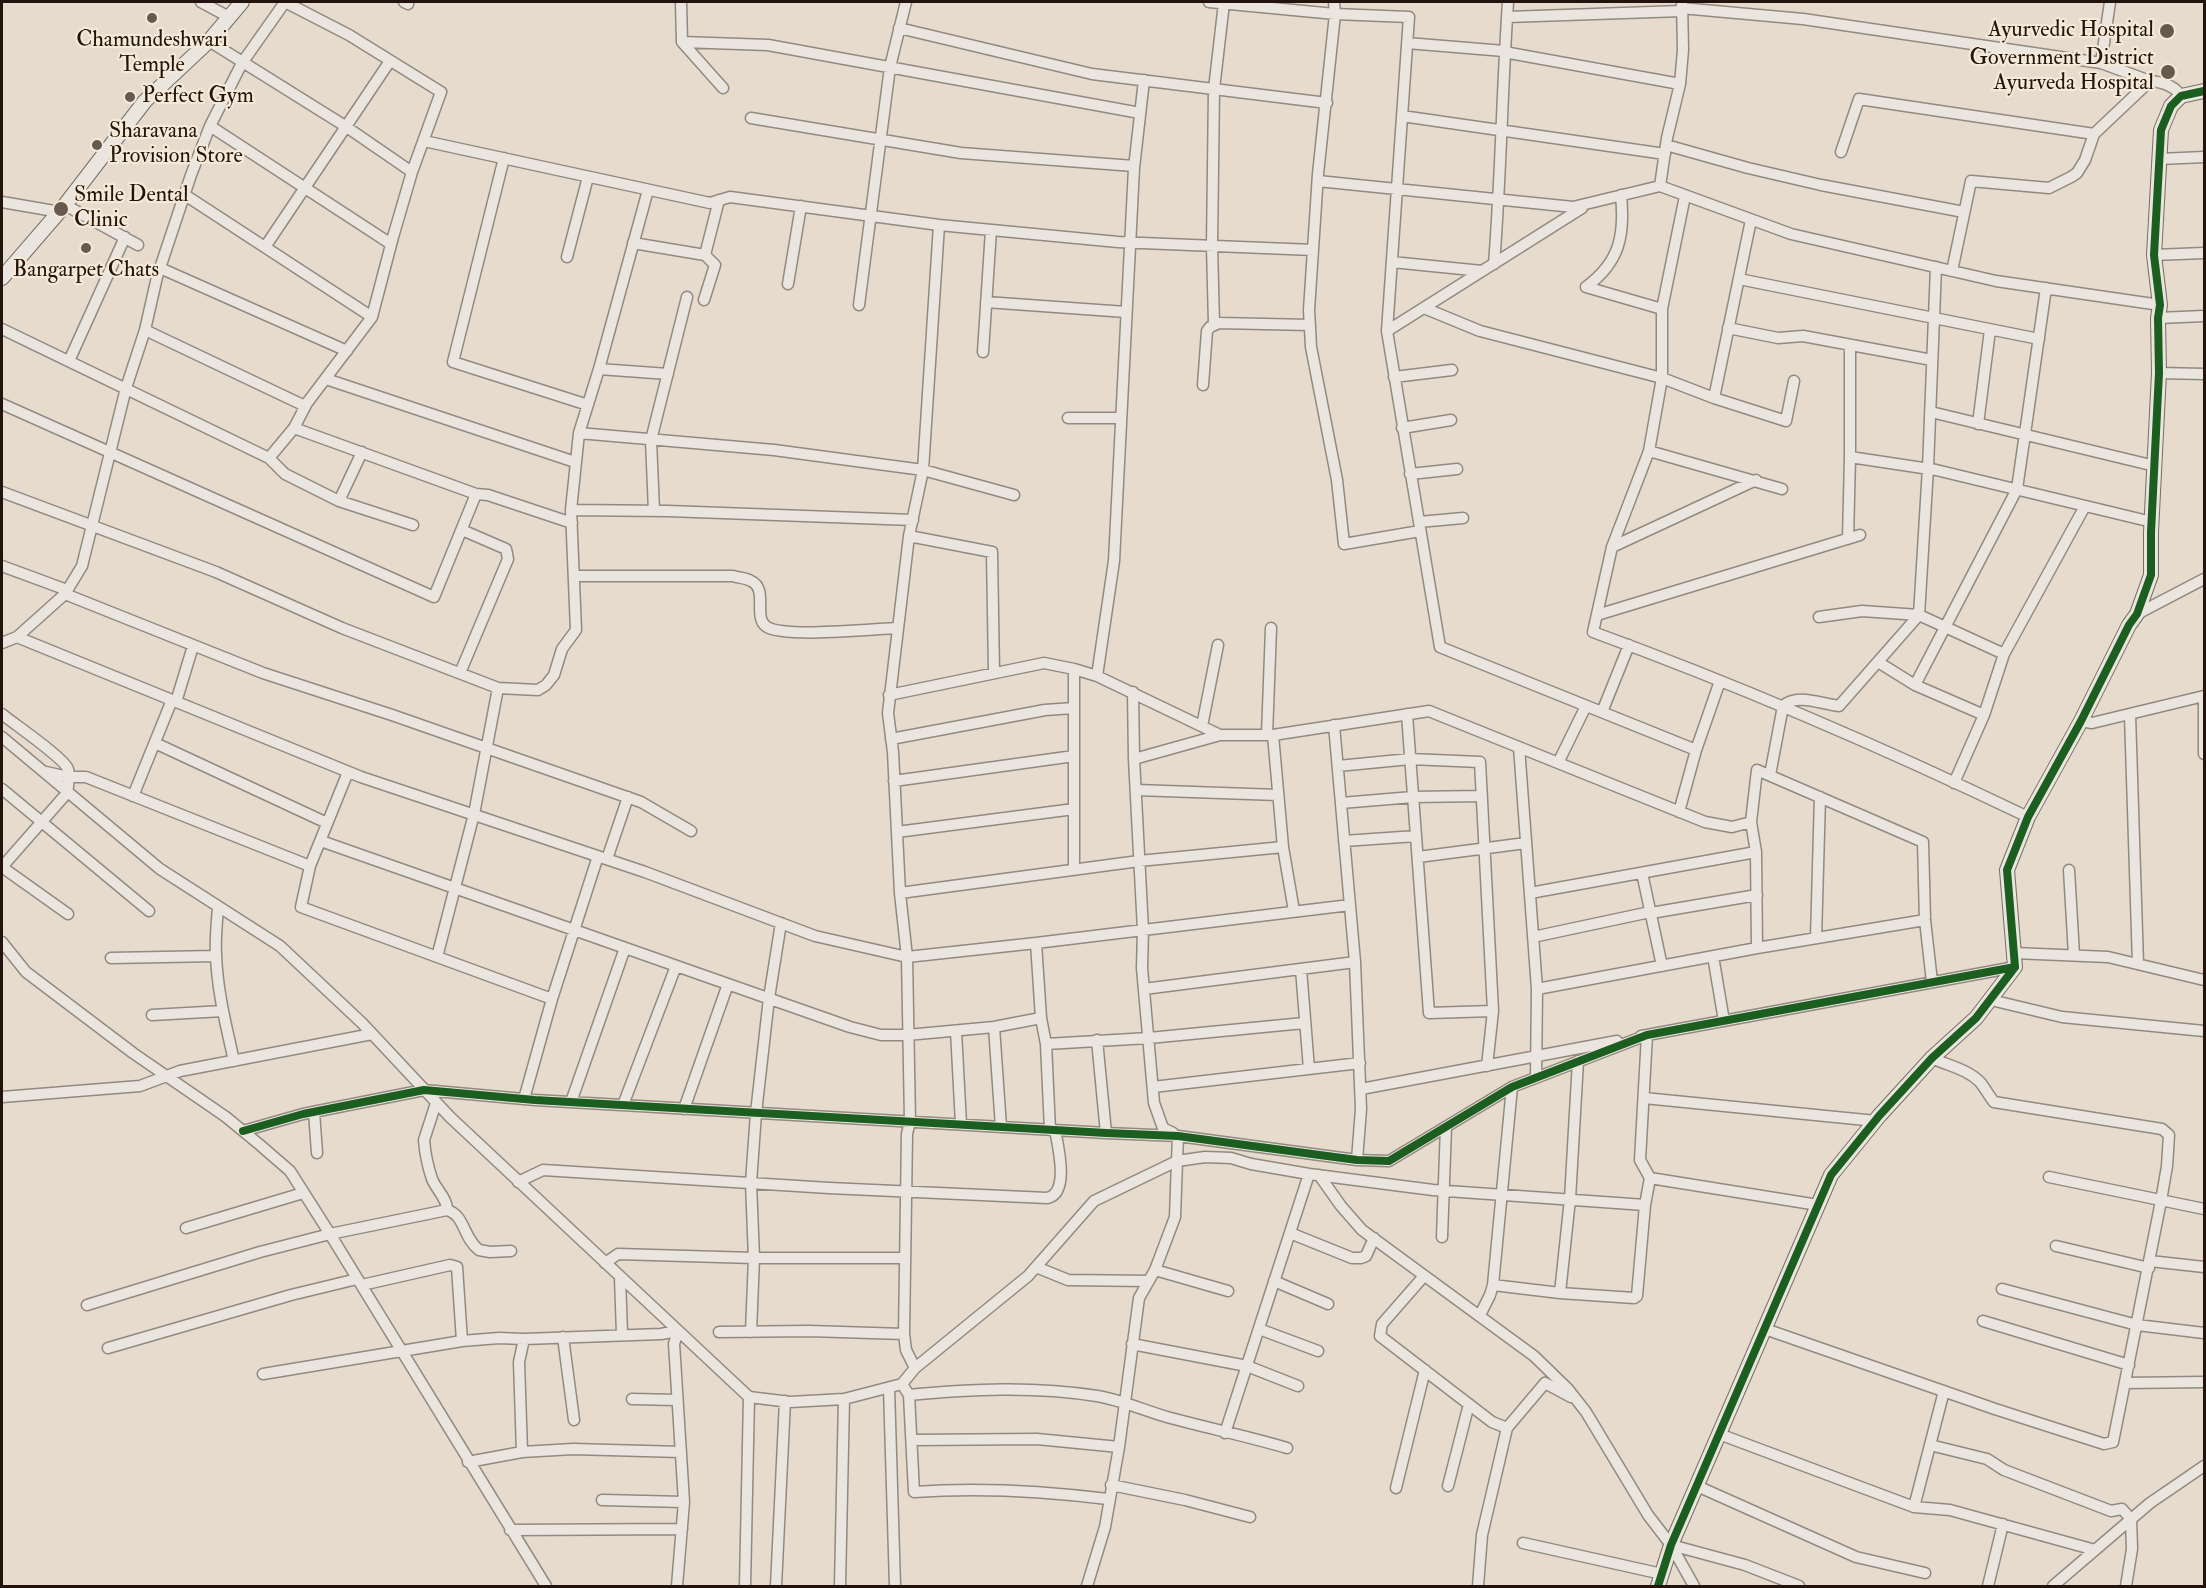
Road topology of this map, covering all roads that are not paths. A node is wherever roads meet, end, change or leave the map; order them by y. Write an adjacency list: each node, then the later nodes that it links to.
1 (201, 2): 13 (street)
2 (242, 2): 13 (street)
3 (285, 2): 20 (street); 21 (street)
4 (681, 2): 17 (street)
5 (906, 2): 15 (street)
6 (1209, 2): 10 (street)
7 (1334, 2): 12 (street)
8 (1508, 2): 14 (street)
9 (2110, 2): 22 (street)
10 (1224, 3): 12 (street); 28 (street)
11 (1682, 7): 14 (street); 22 (street); 26 (street)
12 (1335, 14): 18 (street); 31 (street)
13 (229, 16): 16 (street)
14 (1507, 17): 19 (street)
15 (899, 28): 23 (street); 24 (street)
16 (209, 41): 21 (street); 62 (street)
17 (682, 42): 23 (street); 27 (street)
18 (1407, 43): 19 (street); 33 (street)
19 (1504, 52): 26 (street); 37 (street)
20 (390, 61): 36 (street); 40 (street)
21 (242, 63): 35 (street); 36 (street)
22 (2101, 63): 25 (street)
23 (890, 67): 32 (street); 39 (street)
24 (1144, 80): 28 (street); 32 (street)
25 (2150, 81): 30 (street); 38 (street)
26 (1680, 84): 41 (street)
27 (723, 88)
28 (1214, 89): 31 (street); 73 (street)
29 (2205, 91): 30 (street)
30 (2181, 96): 45 (street)
31 (1327, 103): 49 (street)
32 (1140, 113): 46 (street)
33 (1402, 116): 37 (street); 53 (street)
34 (751, 118): 39 (street)
35 (210, 126): 51 (street); 54 (street)
36 (345, 126): 47 (street); 51 (street)
37 (1501, 129): 41 (street); 57 (street)
38 (2094, 134): 42 (street); 63 (street)
39 (880, 139): 46 (street); 64 (street)
40 (424, 141): 44 (street); 47 (street)
41 (1665, 149): 50 (street); 63 (street)
42 (1841, 152)
43 (2205, 157): 45 (street)
44 (504, 158): 48 (street); 127 (street)
45 (2159, 159): 78 (street)
46 (1134, 166): 69 (street)
47 (412, 172): 71 (street)
48 (588, 177): 52 (street); 79 (street)
49 (1318, 181): 53 (street); 75 (street)
50 (1660, 186): 55 (street); 56 (street)
51 (304, 188): 71 (street); 74 (street)
52 (648, 190): 58 (street); 70 (street)
53 (1397, 190): 57 (street); 80 (street)
54 (185, 195): 74 (street); 82 (street)
55 (1622, 195): 60 (street); 95 (street)
56 (1685, 196): 65 (street); 95 (street)
57 (1499, 198): 60 (street); 81 (street)
58 (719, 200): 61 (street); 77 (street)
59 (2, 202): 62 (street)
60 (1590, 203): 81 (street)
61 (801, 206): 64 (street); 88 (street)
62 (63, 209): 68 (street); 86 (street)
63 (1964, 212): 84 (street)
64 (870, 216): 66 (street); 93 (street)
65 (1751, 220): 83 (street); 87 (street)
66 (939, 225): 67 (street); 148 (street)
67 (991, 230): 69 (street); 92 (street)
68 (125, 237): 72 (street); 113 (street)
69 (1129, 242): 73 (street); 96 (street)
70 (633, 243): 77 (street); 114 (street)
71 (391, 244): 99 (street)
72 (138, 245)
73 (1212, 246): 75 (street); 101 (street)
74 (265, 247): 99 (street)
75 (1313, 250): 102 (street)
76 (2205, 253): 78 (street)
77 (705, 255): 91 (street)
78 (2154, 255): 97 (street)
79 (567, 257)
80 (1392, 262): 85 (street); 107 (street)
81 (1494, 264): 85 (street)
82 (160, 267): 105 (street); 110 (street)
83 (1936, 267): 84 (street); 100 (street)
84 (1952, 270): 89 (street)
85 (1482, 271): 94 (street)
86 (2, 278)
87 (1739, 279): 100 (street); 103 (street)
88 (788, 284)
89 (2046, 288): 97 (street); 108 (street)
90 (687, 297): 117 (street)
91 (704, 300)
92 (986, 302): 96 (street); 111 (street)
93 (859, 305)
94 (1424, 308): 107 (street); 120 (street)
95 (1662, 309): 120 (street)
96 (1126, 312): 130 (street)
97 (2159, 312): 98 (street); 116 (street)
98 (2205, 316)
99 (372, 317): 110 (street)
100 (1934, 318): 106 (street); 112 (street)
101 (1214, 324): 102 (street); 123 (street)
102 (1310, 325): 166 (street)
103 (1728, 328): 109 (street); 125 (street)
104 (2, 329): 113 (street)
105 (145, 330): 124 (street); 128 (street)
106 (1990, 330): 108 (street); 133 (street)
107 (1387, 331): 119 (street)
108 (2039, 339): 137 (street)
109 (1850, 345): 112 (street); 142 (street)
110 (347, 351): 121 (street)
111 (983, 352)
112 (1932, 360): 129 (street)
113 (69, 361): 124 (street)
114 (599, 369): 117 (street); 127 (street)
115 (1452, 370): 119 (street)
116 (2159, 373): 118 (street); 145 (street)
117 (668, 374): 138 (street)
118 (2205, 374)
119 (1394, 377): 135 (street)
120 (1662, 378): 125 (street); 139 (street)
121 (326, 379): 128 (street); 144 (street)
122 (1794, 381): 125 (street)
123 (1203, 385)
124 (126, 388): 140 (street); 143 (street)
125 (1714, 398)
126 (2, 404): 140 (street)
127 (588, 405): 136 (street)
128 (305, 406): 134 (street)
129 (1930, 412): 133 (street); 146 (street)
130 (1121, 417): 131 (street); 193 (street)
131 (1068, 418)
132 (1451, 420): 135 (street)
133 (1978, 424): 137 (street)
134 (294, 428): 141 (street); 143 (street)
135 (1402, 428): 149 (street)
136 (579, 433): 138 (street); 144 (street)
137 (2025, 436): 145 (street); 152 (street)
138 (651, 440): 148 (street); 159 (street)
139 (1649, 451): 150 (street); 171 (street)
140 (111, 452): 164 (street); 167 (street)
141 (362, 452): 154 (street); 156 (street)
142 (1851, 456): 146 (street); 170 (street)
143 (269, 458): 156 (street)
144 (575, 462): 158 (street)
145 (2155, 466): 162 (street)
146 (1928, 468): 152 (street); 178 (street)
147 (1456, 469): 149 (street)
148 (922, 470): 155 (street); 161 (street)
149 (1410, 474): 166 (street)
150 (1756, 480): 151 (street); 171 (street)
151 (1782, 489)
152 (2017, 489): 157 (street); 180 (street)
153 (2, 492): 164 (street)
154 (476, 494): 163 (street); 167 (street)
155 (1014, 495)
156 (339, 501): 165 (street)
157 (2085, 506): 162 (street); 188 (street)
158 (571, 510): 159 (street); 163 (street)
159 (654, 511): 161 (street)
160 (1463, 518): 166 (street)
161 (913, 520): 169 (street)
162 (2152, 522): 176 (street)
163 (572, 523): 173 (street)
164 (93, 525): 175 (street); 192 (street)
165 (413, 525)
166 (1419, 527): 201 (street)
167 (462, 530): 192 (street)
168 (1860, 535): 170 (street)
169 (909, 536): 181 (street); 191 (street)
170 (1848, 539): 177 (street)
171 (1612, 547): 177 (street)
172 (2, 566): 175 (street)
173 (575, 576): 181 (street); 196 (street)
174 (2205, 579): 176 (street)
175 (66, 592): 183 (street); 187 (street)
176 (2137, 614): 209 (street)
177 (1597, 615): 186 (street)
178 (1919, 615): 179 (street); 180 (street); 189 (street)
179 (1819, 617)
180 (1946, 626): 188 (street); 195 (street)
181 (897, 628): 198 (street)
182 (1271, 628): 213 (street)
183 (17, 637): 184 (street); 200 (street)
184 (2, 643)
185 (1218, 645): 211 (street)
186 (1629, 645): 194 (street); 204 (street)
187 (193, 646): 200 (street); 218 (street)
188 (2004, 654): 207 (street)
189 (1878, 662): 195 (street); 202 (street)
190 (1074, 669): 191 (street); 193 (street); 203 (street)
191 (994, 672): 198 (street)
192 (460, 673): 196 (street)
193 (1097, 676): 197 (street)
194 (1719, 681): 202 (street); 219 (street)
195 (1915, 685): 207 (street)
196 (498, 688): 218 (street)
197 (1133, 692): 211 (street); 222 (street)
198 (889, 695): 215 (street)
199 (2204, 696): 208 (street); 220 (street)
200 (174, 701): 216 (street); 227 (street)
201 (1586, 706): 204 (street); 224 (street)
202 (1783, 706): 228 (street); 231 (street)
203 (1074, 708): 215 (street); 221 (street)
204 (1602, 712): 219 (street)
205 (2, 714): 229 (street)
206 (1407, 714): 210 (street); 217 (street); 223 (street)
207 (1984, 715): 231 (street)
208 (2130, 715): 209 (street); 293 (street)
209 (2081, 721): 245 (street)
210 (1334, 725): 213 (street); 225 (street)
211 (1202, 726): 212 (street)
212 (1220, 735): 213 (street); 222 (street)
213 (1270, 735): 235 (street)
214 (2, 737): 226 (street)
215 (891, 739): 230 (street)
216 (155, 743): 236 (street); 248 (street)
217 (1519, 747): 224 (street); 254 (street)
218 (485, 748): 238 (street); 244 (street)
219 (1696, 750): 243 (street)
220 (2205, 754)
221 (1074, 756): 230 (street); 242 (street)
222 (1134, 759): 233 (street)
223 (1410, 759): 225 (street); 237 (street); 239 (street)
224 (1558, 763): 243 (street)
225 (1338, 766): 241 (street)
226 (43, 771): 229 (street); 234 (street)
227 (348, 772): 244 (street); 248 (street)
228 (1770, 775): 240 (street); 246 (street)
229 (68, 777): 234 (street); 236 (street)
230 (894, 781): 250 (street)
231 (1954, 783): 245 (street)
232 (2, 789): 247 (street)
233 (1136, 790): 235 (street); 260 (street)
234 (67, 793): 247 (street); 270 (street)
235 (1278, 795): 255 (street)
236 (133, 796): 261 (street)
237 (1482, 796): 239 (street); 256 (street)
238 (628, 797): 249 (street); 259 (street)
239 (1413, 797): 241 (street); 251 (street)
240 (1820, 797): 275 (street); 280 (street)
241 (1341, 802): 253 (street)
242 (1074, 808): 250 (street); 262 (street)
243 (1679, 812): 246 (street)
244 (474, 814): 259 (street); 265 (street)
245 (2028, 817): 285 (street)
246 (1751, 822): 257 (street)
247 (40, 823): 271 (street); 274 (street)
248 (327, 823): 252 (street)
249 (691, 831)
250 (897, 832): 266 (street)
251 (1416, 836): 253 (street); 258 (street)
252 (321, 841): 261 (street); 265 (street)
253 (1344, 841): 269 (street)
254 (1526, 843): 256 (street); 267 (street)
255 (1283, 847): 260 (street); 272 (street)
256 (1485, 848): 258 (street); 307 (street)
257 (1756, 852): 264 (street); 268 (street)
258 (1418, 857): 307 (street)
259 (603, 858): 276 (street); 278 (street)
260 (1139, 861): 262 (street); 277 (street)
261 (310, 866): 289 (street)
262 (1074, 870): 266 (street)
263 (2069, 870): 286 (street)
264 (1642, 873): 267 (street); 273 (street)
265 (456, 889): 278 (street); 289 (street)
266 (900, 893): 290 (street)
267 (1530, 893): 279 (street)
268 (1757, 895): 273 (street); 284 (street)
269 (1350, 905): 272 (street); 292 (street)
270 (218, 906): 287 (street); 315 (street)
271 (149, 911)
272 (1294, 911): 277 (street)
273 (1651, 912): 279 (street); 295 (street)
274 (68, 914)
275 (1925, 920): 280 (street); 299 (street)
276 (781, 923): 290 (street); 303 (street)
277 (1143, 930): 282 (street); 301 (street)
278 (574, 931): 283 (street); 304 (street)
279 (1533, 937): 302 (street)
280 (1816, 938): 284 (street)
281 (2, 942): 328 (street)
282 (1036, 943): 290 (street); 309 (street)
283 (625, 948): 294 (street); 337 (street)
284 (1757, 948): 288 (street)
285 (2014, 952): 286 (street); 296 (street)
286 (2074, 955): 293 (street)
287 (216, 956): 291 (street); 306 (street)
288 (1713, 956): 295 (street); 310 (street)
289 (437, 957): 304 (street)
290 (906, 957): 316 (street)
291 (111, 958)
292 (1355, 962): 297 (street); 325 (street)
293 (2138, 964): 298 (street)
294 (676, 966): 300 (street); 339 (street)
295 (1662, 966): 302 (street)
296 (2015, 967): 299 (street); 305 (street)
297 (1300, 969): 301 (street); 311 (street)
298 (2205, 980)
299 (1932, 982): 310 (street)
300 (728, 984): 303 (street); 340 (street)
301 (1144, 989): 318 (street)
302 (1537, 989): 321 (street)
303 (769, 998): 316 (street); 342 (street)
304 (552, 999): 336 (street)
305 (1991, 1000): 314 (street); 322 (street)
306 (223, 1011): 308 (street); 323 (street)
307 (1493, 1011): 326 (street)
308 (152, 1015)
309 (1041, 1018): 312 (street); 320 (street)
310 (1724, 1020): 317 (street)
311 (1304, 1023): 318 (street); 327 (street)
312 (994, 1027): 313 (street); 346 (street)
313 (956, 1031): 316 (street); 345 (street)
314 (2205, 1031)
315 (372, 1034): 323 (street); 333 (street)
316 (907, 1035): 343 (street)
317 (1647, 1035): 321 (street); 324 (street); 335 (street)
318 (1149, 1038): 319 (street); 330 (street)
319 (1097, 1040): 320 (street); 350 (street)
320 (1046, 1044): 348 (street)
321 (1536, 1057): 326 (street); 329 (street)
322 (1932, 1058): 344 (street); 365 (street)
323 (234, 1061): 328 (street)
324 (1578, 1061): 329 (street); 364 (street)
325 (1360, 1063): 327 (street); 332 (street)
326 (1487, 1066): 332 (street)
327 (1309, 1069): 330 (street)
328 (166, 1077): 334 (street); 349 (street)
329 (1536, 1077): 331 (street)
330 (1153, 1087): 351 (street)
331 (1512, 1087): 347 (street); 363 (street)
332 (1360, 1089): 353 (street)
333 (424, 1090): 336 (street); 338 (street); 341 (street)
334 (2, 1097)
335 (1644, 1098): 344 (street); 357 (street)
336 (524, 1099): 337 (street)
337 (571, 1102): 339 (street)
338 (436, 1103): 358 (street); 369 (street)
339 (623, 1105): 340 (street)
340 (684, 1109): 342 (street)
341 (314, 1112): 349 (street); 352 (street)
342 (756, 1113): 343 (street); 359 (street)
343 (910, 1121): 345 (street); 361 (street)
344 (1875, 1121): 367 (street)
345 (961, 1124): 346 (street)
346 (1001, 1127): 348 (street)
347 (1446, 1127): 353 (street); 360 (street)
348 (1052, 1130): 350 (street); 361 (street)
349 (243, 1131): 362 (street)
350 (1106, 1133): 351 (street)
351 (1178, 1136): 353 (street); 354 (street)
352 (317, 1153)
353 (1357, 1160)
354 (1177, 1161): 355 (street); 381 (street); 383 (street)
355 (1314, 1174): 360 (street); 371 (street); 374 (street)
356 (2049, 1177): 365 (street)
357 (1650, 1178): 366 (street); 367 (street)
358 (518, 1182): 359 (street); 379 (street)
359 (751, 1183): 361 (street); 377 (street)
360 (1444, 1190): 363 (street); 373 (street)
361 (906, 1192): 378 (street)
362 (303, 1193): 370 (street); 372 (street)
363 (1503, 1195): 364 (street); 389 (street)
364 (1570, 1199): 366 (street); 392 (street)
365 (2161, 1201): 368 (street); 380 (street)
366 (1645, 1205): 392 (street)
367 (1818, 1205): 399 (street)
368 (2205, 1209)
369 (447, 1210): 372 (street); 376 (street)
370 (186, 1228)
371 (1290, 1233): 374 (street); 387 (street)
372 (330, 1234): 388 (street); 394 (street)
373 (1442, 1237)
374 (1374, 1238): 384 (street)
375 (2056, 1246): 380 (street)
376 (511, 1251)
377 (754, 1258): 378 (street); 379 (street); 402 (street)
378 (905, 1258): 405 (street)
379 (605, 1263): 385 (street)
380 (2149, 1265): 382 (street); 397 (street)
381 (1036, 1267): 386 (street); 415 (street)
382 (2205, 1267)
383 (1155, 1270): 386 (street); 391 (street)
384 (1424, 1276): 395 (street); 416 (street)
385 (620, 1277): 400 (street); 404 (street)
386 (1149, 1281): 409 (street)
387 (1274, 1281): 393 (street); 398 (street)
388 (359, 1282): 408 (street); 410 (street); 411 (street)
389 (1493, 1285): 392 (street); 395 (street)
390 (2002, 1288): 397 (street)
391 (1227, 1291)
392 (1560, 1293)
393 (1328, 1304)
394 (87, 1305)
395 (1480, 1315): 429 (street)
396 (1983, 1321): 413 (street)
397 (2137, 1325): 403 (street); 413 (street)
398 (1259, 1329): 412 (street); 414 (street)
399 (1765, 1329): 423 (street); 436 (street)
400 (678, 1331): 404 (street); 425 (street); 428 (street)
401 (719, 1332): 402 (street)
402 (750, 1332): 405 (street)
403 (2205, 1333)
404 (622, 1334): 406 (street)
405 (904, 1334): 415 (street)
406 (563, 1337): 407 (street); 433 (street)
407 (524, 1339): 408 (street); 441 (street)
408 (462, 1341): 411 (street)
409 (1132, 1344): 414 (street); 431 (street)
410 (108, 1348)
411 (401, 1351): 417 (street); 443 (street)
412 (1318, 1351)
413 (2129, 1365): 419 (street)
414 (1247, 1366): 421 (street); 435 (street)
415 (915, 1368): 420 (street)
416 (1425, 1370): 432 (street); 448 (street)
417 (263, 1374)
418 (2205, 1382): 419 (street)
419 (2125, 1383): 423 (street)
420 (902, 1384): 422 (street); 424 (street)
421 (1298, 1386)
422 (889, 1388): 427 (street); 468 (street)
423 (1944, 1391): 438 (street)
424 (909, 1395): 431 (street); 437 (street)
425 (749, 1397): 430 (street); 465 (street)
426 (632, 1399): 428 (street)
427 (844, 1399): 430 (street); 467 (street)
428 (677, 1400): 442 (street)
429 (1576, 1400): 434 (street); 459 (street)
430 (785, 1401): 466 (street)
431 (1124, 1402): 435 (street); 439 (street)
432 (1469, 1404): 434 (street); 446 (street)
433 (574, 1420)
434 (1507, 1428): 470 (street)
435 (1225, 1432): 440 (street)
436 (1719, 1434): 447 (street); 452 (street)
437 (912, 1440): 439 (street); 450 (street)
438 (1930, 1445): 452 (street); 454 (street)
439 (1119, 1448): 445 (street)
440 (1287, 1448)
441 (522, 1452): 442 (street); 443 (street)
442 (681, 1452): 451 (street)
443 (468, 1462): 457 (street)
444 (2205, 1466): 454 (street)
445 (1111, 1485): 450 (street); 453 (street)
446 (1448, 1486)
447 (1697, 1486): 459 (street); 461 (street)
448 (1396, 1488)
449 (602, 1500): 451 (street)
450 (1108, 1500): 469 (street)
451 (684, 1502): 456 (street)
452 (1914, 1507): 455 (street)
453 (1250, 1517)
454 (2131, 1519): 460 (street); 475 (street)
455 (2003, 1524): 460 (street); 473 (street)
456 (682, 1529): 457 (street); 464 (street)
457 (510, 1530): 463 (street)
458 (1523, 1543): 462 (street)
459 (1671, 1545): 462 (street); 471 (street); 472 (street)
460 (2095, 1550): 474 (street)
461 (1925, 1573)
462 (1660, 1580)
463 (546, 1587)
464 (676, 1587)
465 (745, 1587)
466 (776, 1587)
467 (840, 1587)
468 (895, 1587)
469 (1087, 1587)
470 (1478, 1587)
471 (1694, 1587)
472 (1799, 1587)
473 (1988, 1587)
474 (2053, 1587)
475 (2126, 1587)

